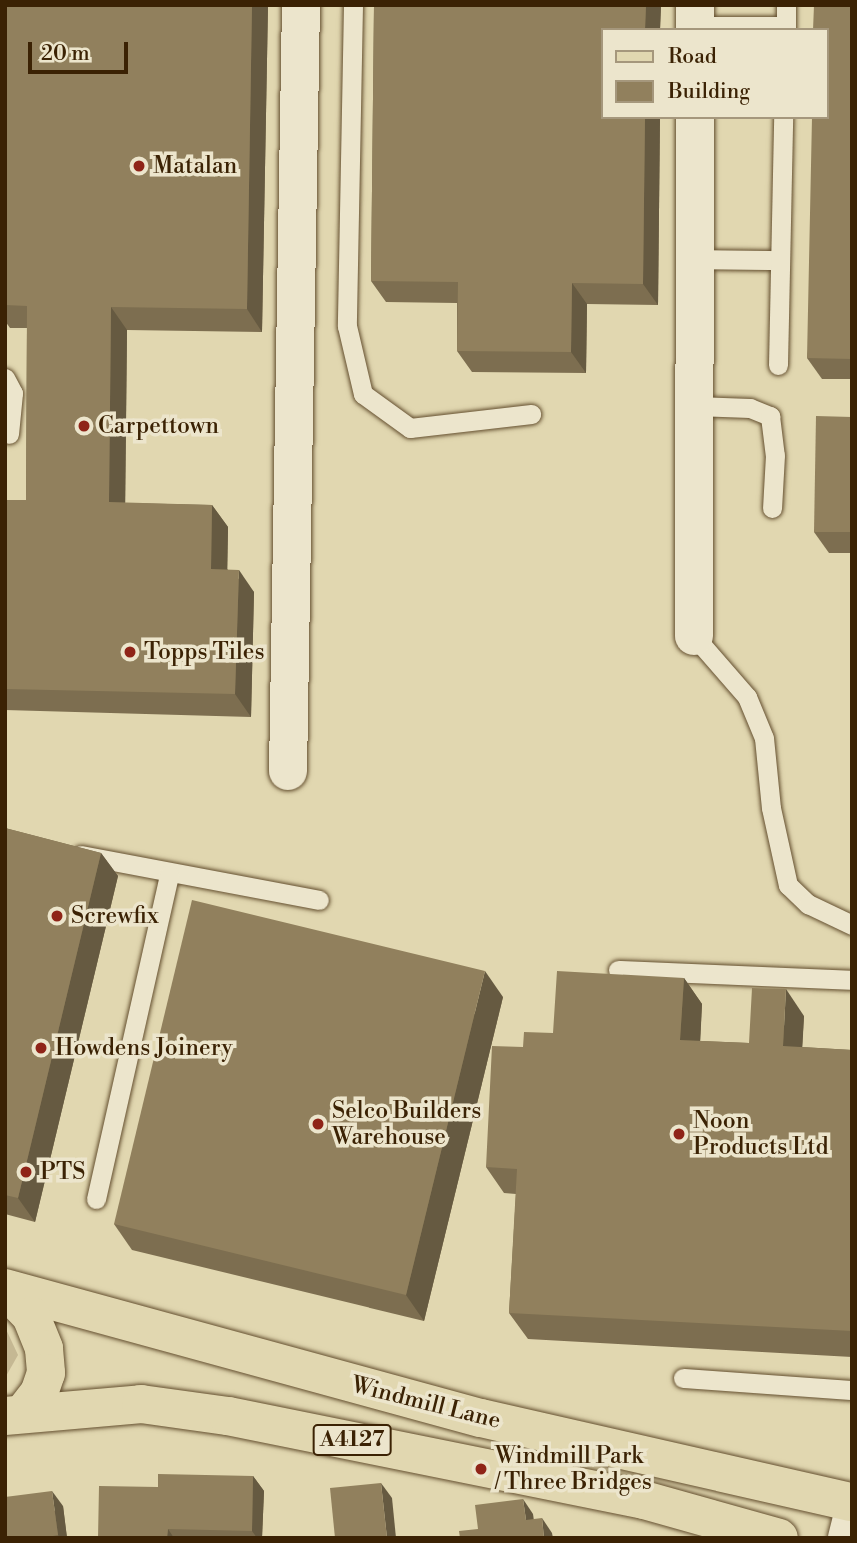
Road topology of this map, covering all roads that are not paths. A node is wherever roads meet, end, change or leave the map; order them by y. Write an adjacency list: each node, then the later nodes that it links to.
1 (301, 5): 17 (street)
2 (353, 5): 13 (lane)
3 (786, 5): 5 (lane)
4 (695, 20): 5 (lane)
5 (786, 28)
6 (695, 119): 8 (street)
7 (783, 119): 9 (lane)
8 (695, 259): 9 (lane); 12 (street)
9 (779, 260): 10 (lane)
10 (778, 365)
11 (5, 378): 14 (lane)
12 (695, 406): 15 (lane); 16 (street)
13 (531, 414)
14 (9, 434)
15 (772, 508)
16 (694, 636): 21 (lane)
17 (288, 771)
18 (60, 850): 19 (lane)
19 (169, 875): 20 (lane); 24 (lane)
20 (319, 900)
21 (852, 925)
22 (618, 970): 23 (lane)
23 (852, 980)
24 (96, 1199)
25 (5, 1288): 28 (main road); 29 (main road, Windmill Lane / A4127)
26 (683, 1378): 27 (lane)
27 (852, 1390)
28 (15, 1414): 31 (main road, Windmill Lane / A4127)
29 (852, 1502)
30 (852, 1518): 32 (street)
31 (779, 1538)
32 (847, 1538)

